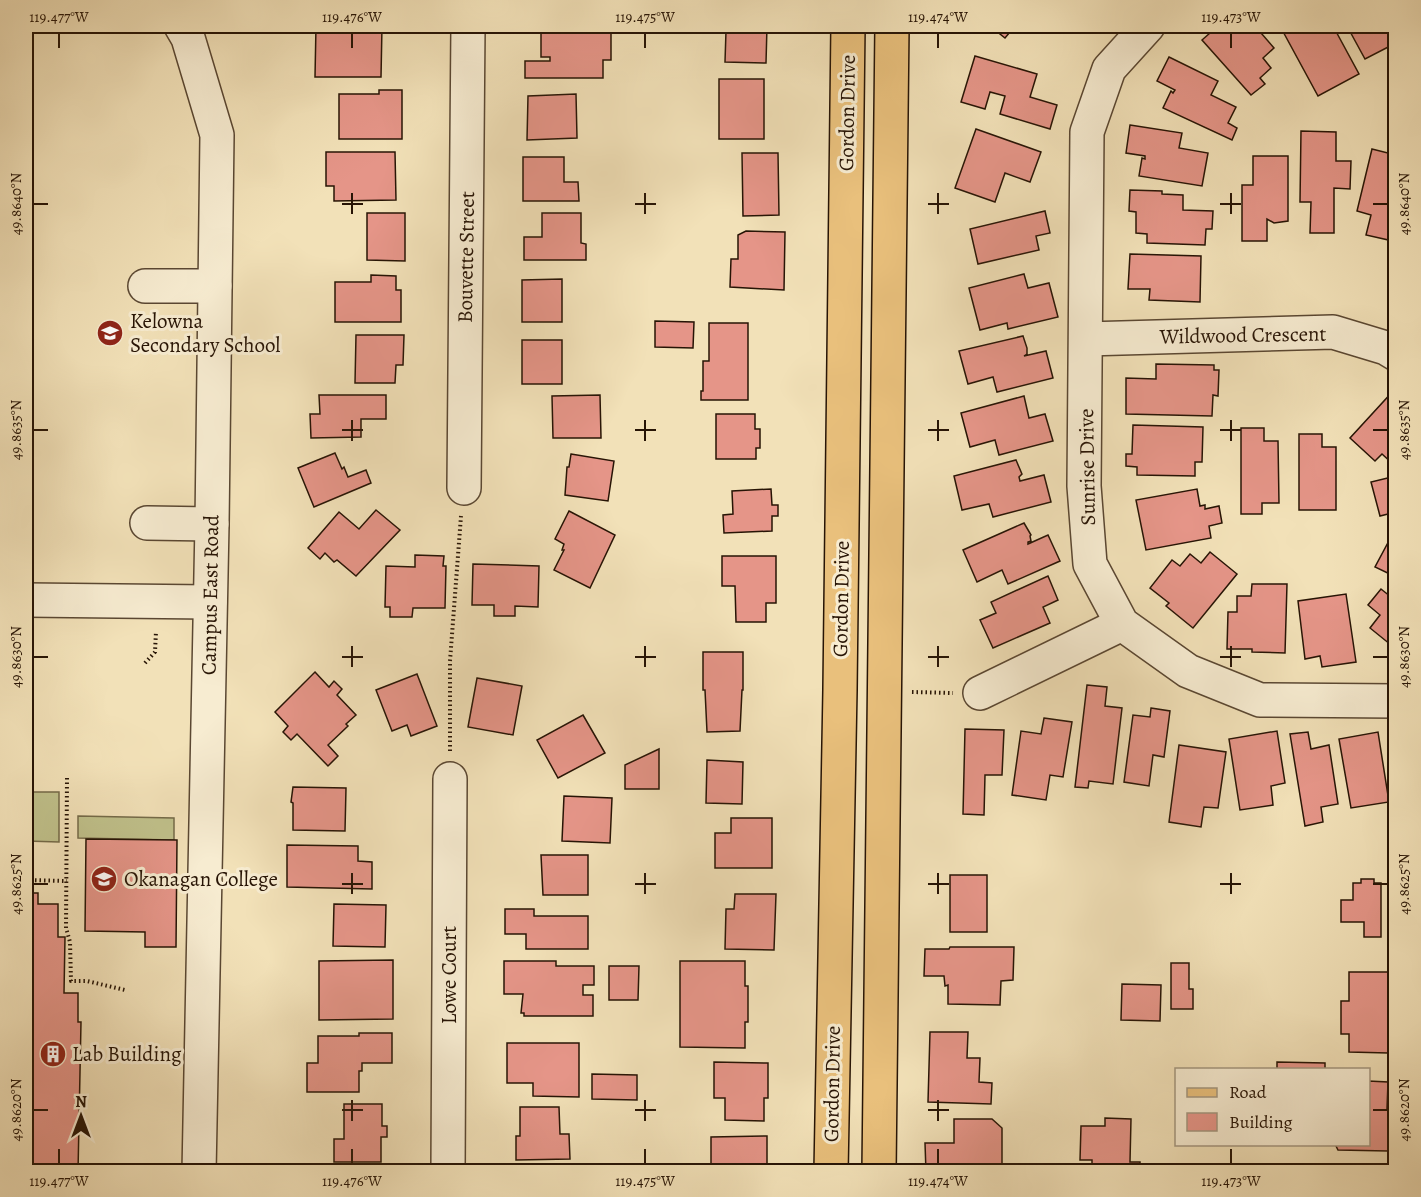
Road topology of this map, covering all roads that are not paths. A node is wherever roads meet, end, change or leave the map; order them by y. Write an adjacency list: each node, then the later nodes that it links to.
1 (181, 26): 7 (street, Campus East Road)
2 (468, 26): 10 (street, Bouvette Street)
3 (848, 26): 21 (main road, Gordon Drive)
4 (892, 26): 22 (main road, Gordon Drive)
5 (1148, 26): 8 (street, Sunrise Drive)
6 (145, 286): 7 (street)
7 (215, 286): 12 (street, Campus East Road)
8 (1086, 339): 9 (street, Wildwood Crescent); 15 (street, Sunrise Drive)
9 (1395, 354)
10 (464, 488)
11 (147, 523): 12 (street)
12 (212, 524): 14 (street, Campus East Road)
13 (26, 600): 14 (street)
14 (210, 602): 19 (street, Campus East Road)
15 (1122, 624): 16 (street); 17 (street, Sunrise Drive)
16 (981, 693)
17 (1395, 701)
18 (450, 779): 20 (street, Lowe Court)
19 (199, 1172)
20 (448, 1172)
21 (831, 1172)
22 (879, 1172)

